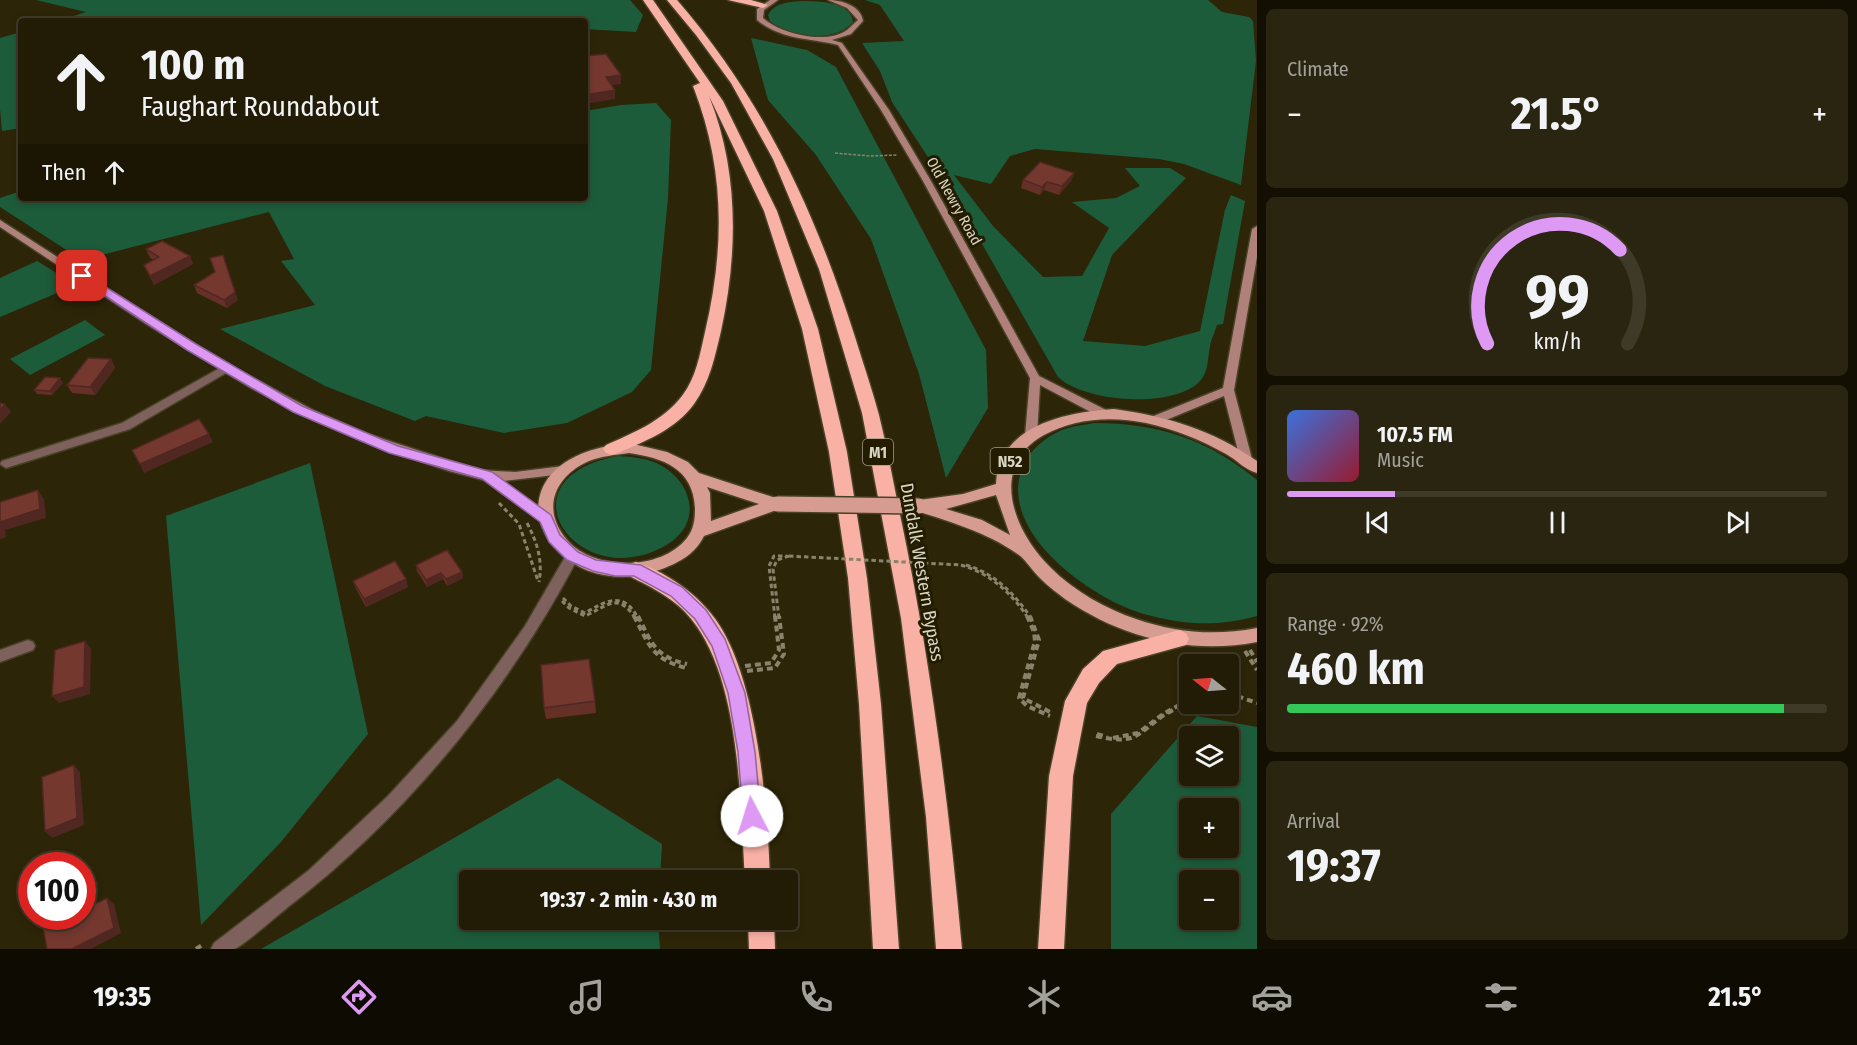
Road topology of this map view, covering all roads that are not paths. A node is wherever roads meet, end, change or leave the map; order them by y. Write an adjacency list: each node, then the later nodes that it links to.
1 (648, 0): 8 (highway)
2 (672, 0): 42 (highway, Dundalk Western Bypass / M1)
3 (733, 0): 6 (highway)
4 (775, 0): 6 (main road)
5 (831, 0): 7 (main road)
6 (764, 5): 9 (main road)
7 (848, 33): 9 (main road); 10 (main road)
8 (678, 37): 19 (highway); 41 (highway, M1)
9 (818, 38): 10 (main road)
10 (840, 44): 14 (main road, Old Newry Road)
11 (0, 223): 13 (main road)
12 (1257, 229): 15 (main road)
13 (227, 368): 20 (street); 23 (main road)
14 (1035, 378): 16 (main road); 18 (main road)
15 (1228, 390): 17 (main road); 21 (main road)
16 (1106, 415): 17 (main road, N52); 18 (main road, N52)
17 (1155, 420): 21 (main road, N52)
18 (1031, 436): 25 (main road, N52)
19 (612, 449): 22 (main road, N52); 24 (main road, N52)
20 (6, 464)
21 (1252, 464)
22 (563, 470): 23 (main road); 28 (main road, N52)
23 (487, 476): 28 (main road)
24 (694, 477): 26 (main road, N52); 29 (main road)
25 (1005, 487): 27 (main road, N52); 30 (main road, N52)
26 (777, 504): 27 (main road, N52, bridge); 29 (main road, N52)
27 (919, 506): 30 (main road, N52)
28 (546, 519): 31 (main road, N52)
29 (701, 531): 32 (main road, N52)
30 (1026, 551): 34 (main road, N52)
31 (573, 556): 32 (main road, N52); 39 (street)
32 (636, 570): 37 (highway)
33 (1257, 635): 34 (main road, N52)
34 (1179, 639): 43 (highway)
35 (27, 646): 36 (street)
36 (0, 656)
37 (757, 870)
38 (761, 930): 40 (highway)
39 (216, 944)
40 (762, 949)
41 (886, 949)
42 (949, 949)
43 (1051, 949)

